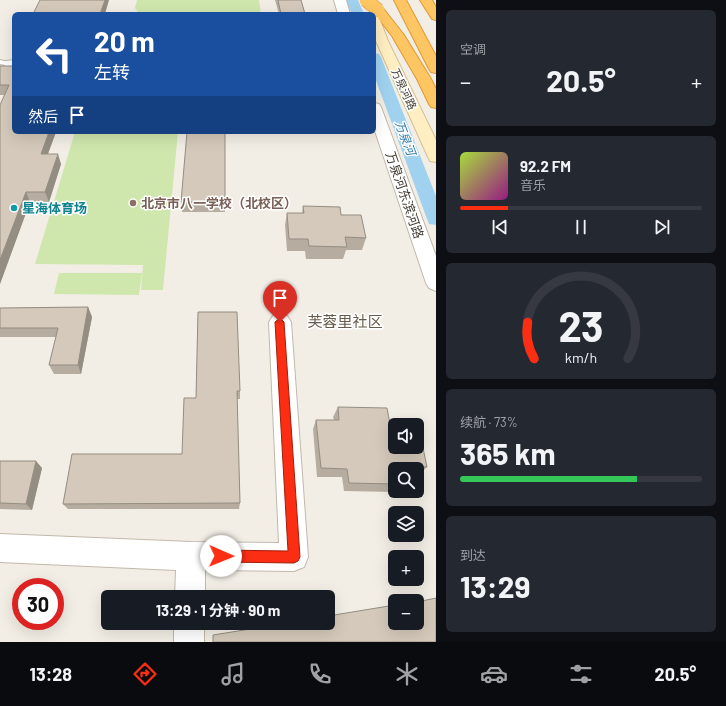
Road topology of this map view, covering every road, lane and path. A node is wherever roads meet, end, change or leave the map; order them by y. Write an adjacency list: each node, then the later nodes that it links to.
1 (340, 0): 5 (street)
2 (366, 0): 6 (street, 万泉河路)
3 (400, 0): 10 (highway)
4 (426, 0): 7 (highway)
5 (343, 12)
6 (372, 12)
7 (436, 16)
8 (376, 17): 11 (highway)
9 (376, 22): 13 (street, 万泉河路)
10 (436, 69)
11 (436, 104)
12 (376, 113): 14 (street, 万泉河东滨河路)
13 (436, 157)
14 (436, 283)
15 (280, 322): 17 (street)
16 (0, 548): 17 (street)
17 (191, 556): 18 (street)
18 (190, 590)
19 (189, 630): 20 (street)
20 (189, 642)

